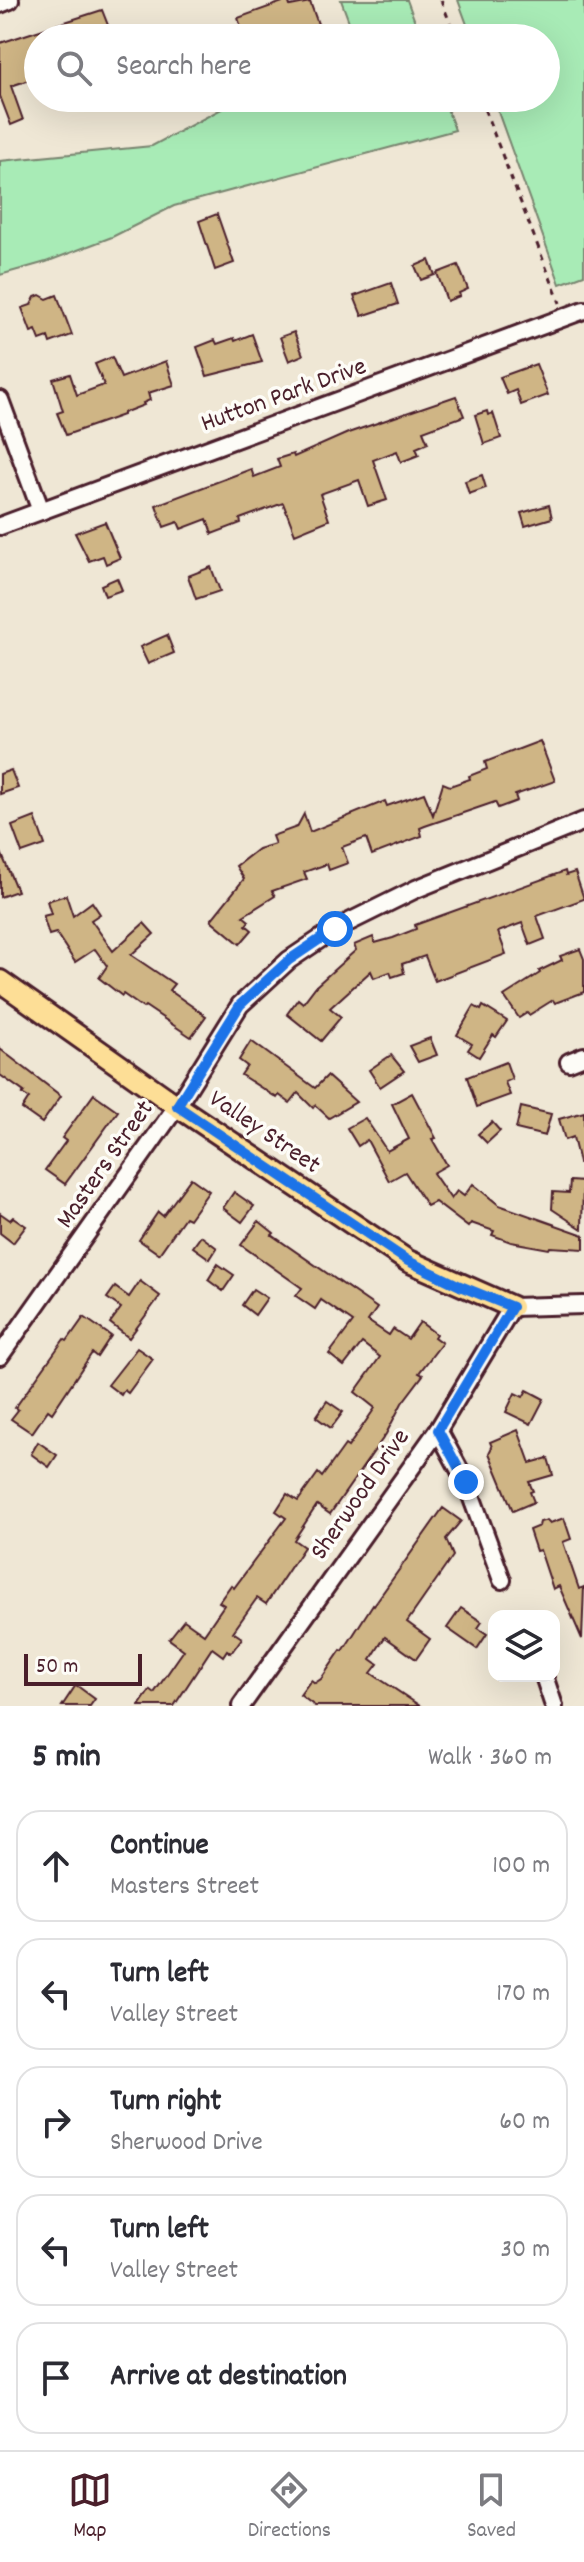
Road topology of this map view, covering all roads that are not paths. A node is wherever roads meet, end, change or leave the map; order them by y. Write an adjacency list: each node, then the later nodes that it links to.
1 (10, 0): 2 (street)
2 (0, 4)
3 (584, 310): 5 (street, Hutton Park Drive)
4 (0, 400): 5 (street)
5 (41, 511): 6 (street, Hutton Park Drive)
6 (0, 526)
7 (584, 821): 9 (street, Masters Street)
8 (0, 981): 9 (main road, Valley Street)
9 (177, 1106): 11 (main road, Valley Street); 12 (street, Masters Street)
10 (584, 1305): 11 (street)
11 (512, 1307): 13 (street, Sherwood Drive)
12 (0, 1356)
13 (438, 1430): 14 (street); 16 (street, Sherwood Drive)
14 (502, 1580)
15 (546, 1682): 17 (street)
16 (241, 1706)
17 (554, 1706)

